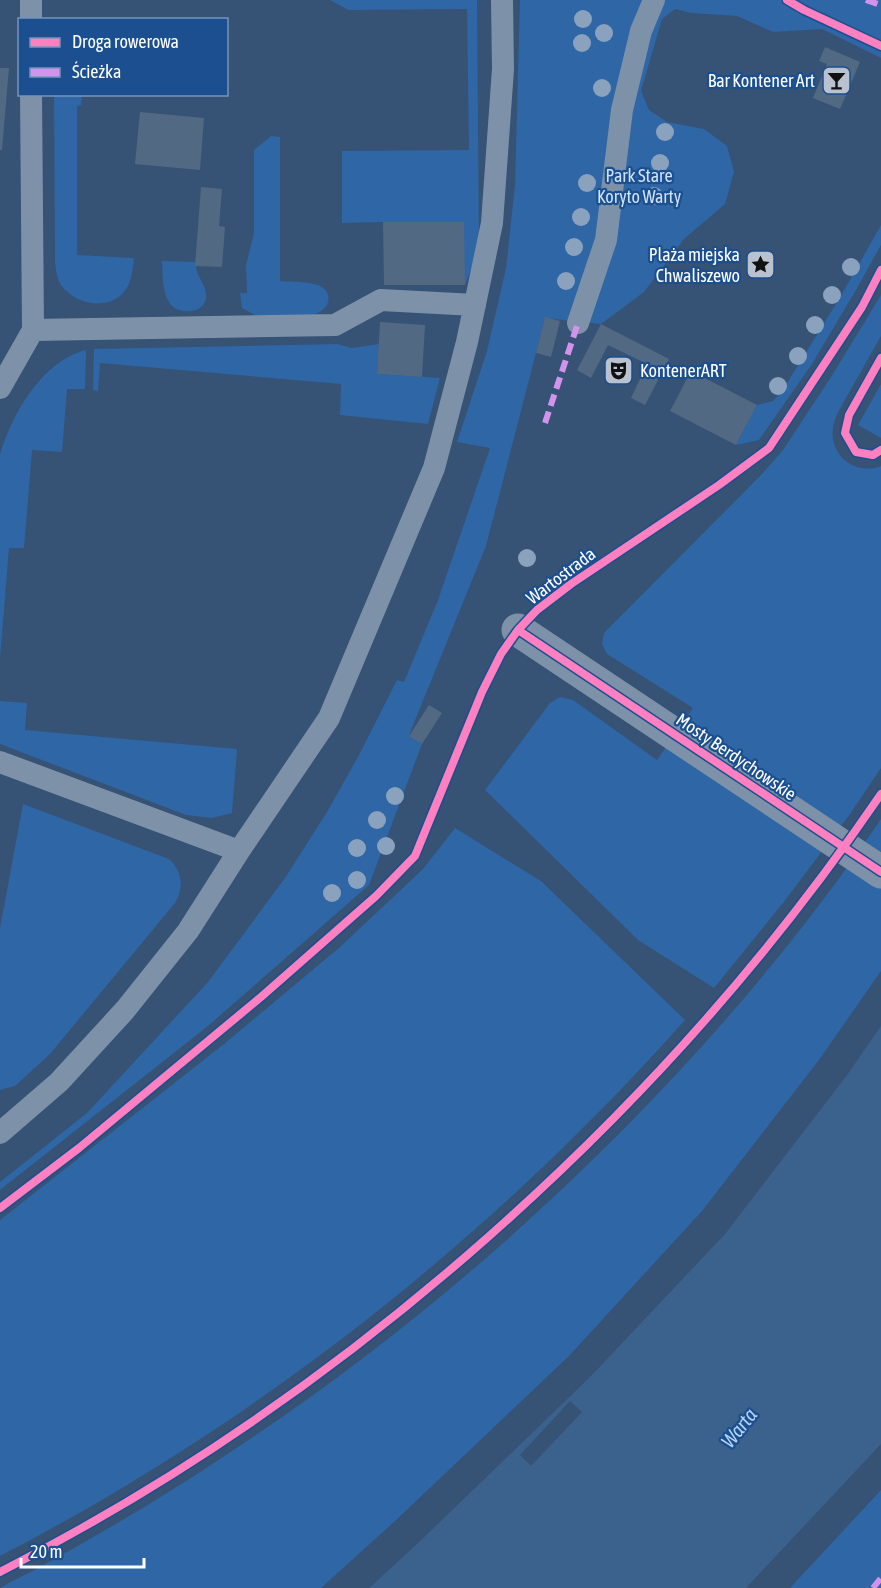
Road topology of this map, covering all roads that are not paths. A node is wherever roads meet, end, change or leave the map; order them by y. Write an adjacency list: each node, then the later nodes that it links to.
1 (31, 0): 4 (lane)
2 (502, 0): 6 (lane)
3 (654, 0): 7 (lane)
4 (31, 18)
5 (32, 96): 8 (lane)
6 (475, 305): 8 (lane); 12 (lane)
7 (578, 323)
8 (33, 330): 9 (lane)
9 (0, 388)
10 (518, 630): 13 (street, Mosty Berdychowskie)
11 (0, 762): 12 (lane)
12 (239, 851): 14 (lane)
13 (881, 872)
14 (0, 1133)

